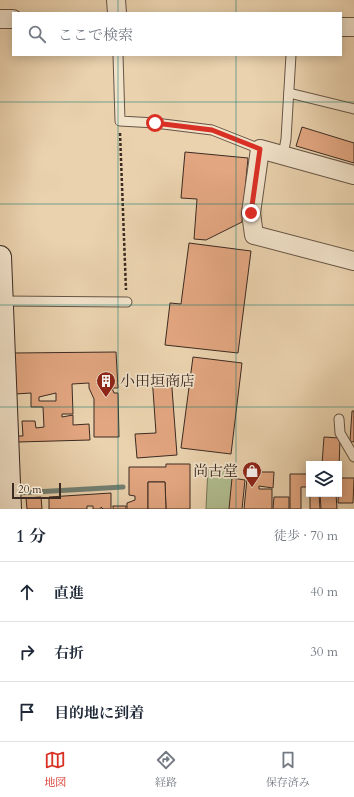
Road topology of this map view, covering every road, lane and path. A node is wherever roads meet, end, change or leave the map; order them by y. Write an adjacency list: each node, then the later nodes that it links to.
1 (116, 0): 2 (street)
2 (117, 12)
3 (0, 19): 4 (street)
4 (12, 20)
5 (342, 27): 6 (street)
6 (354, 27)
7 (118, 56): 11 (lane)
8 (291, 56): 9 (lane)
9 (289, 93): 10 (lane); 13 (lane)
10 (354, 109)
11 (120, 121): 12 (lane); 18 (path)
12 (260, 149): 13 (street); 16 (street)
13 (283, 155): 14 (street)
14 (354, 175)
15 (0, 257): 17 (main road)
16 (354, 261)
17 (2, 302): 18 (lane); 21 (main road)
18 (127, 302)
19 (339, 419): 20 (lane)
20 (354, 457)
21 (10, 509)

